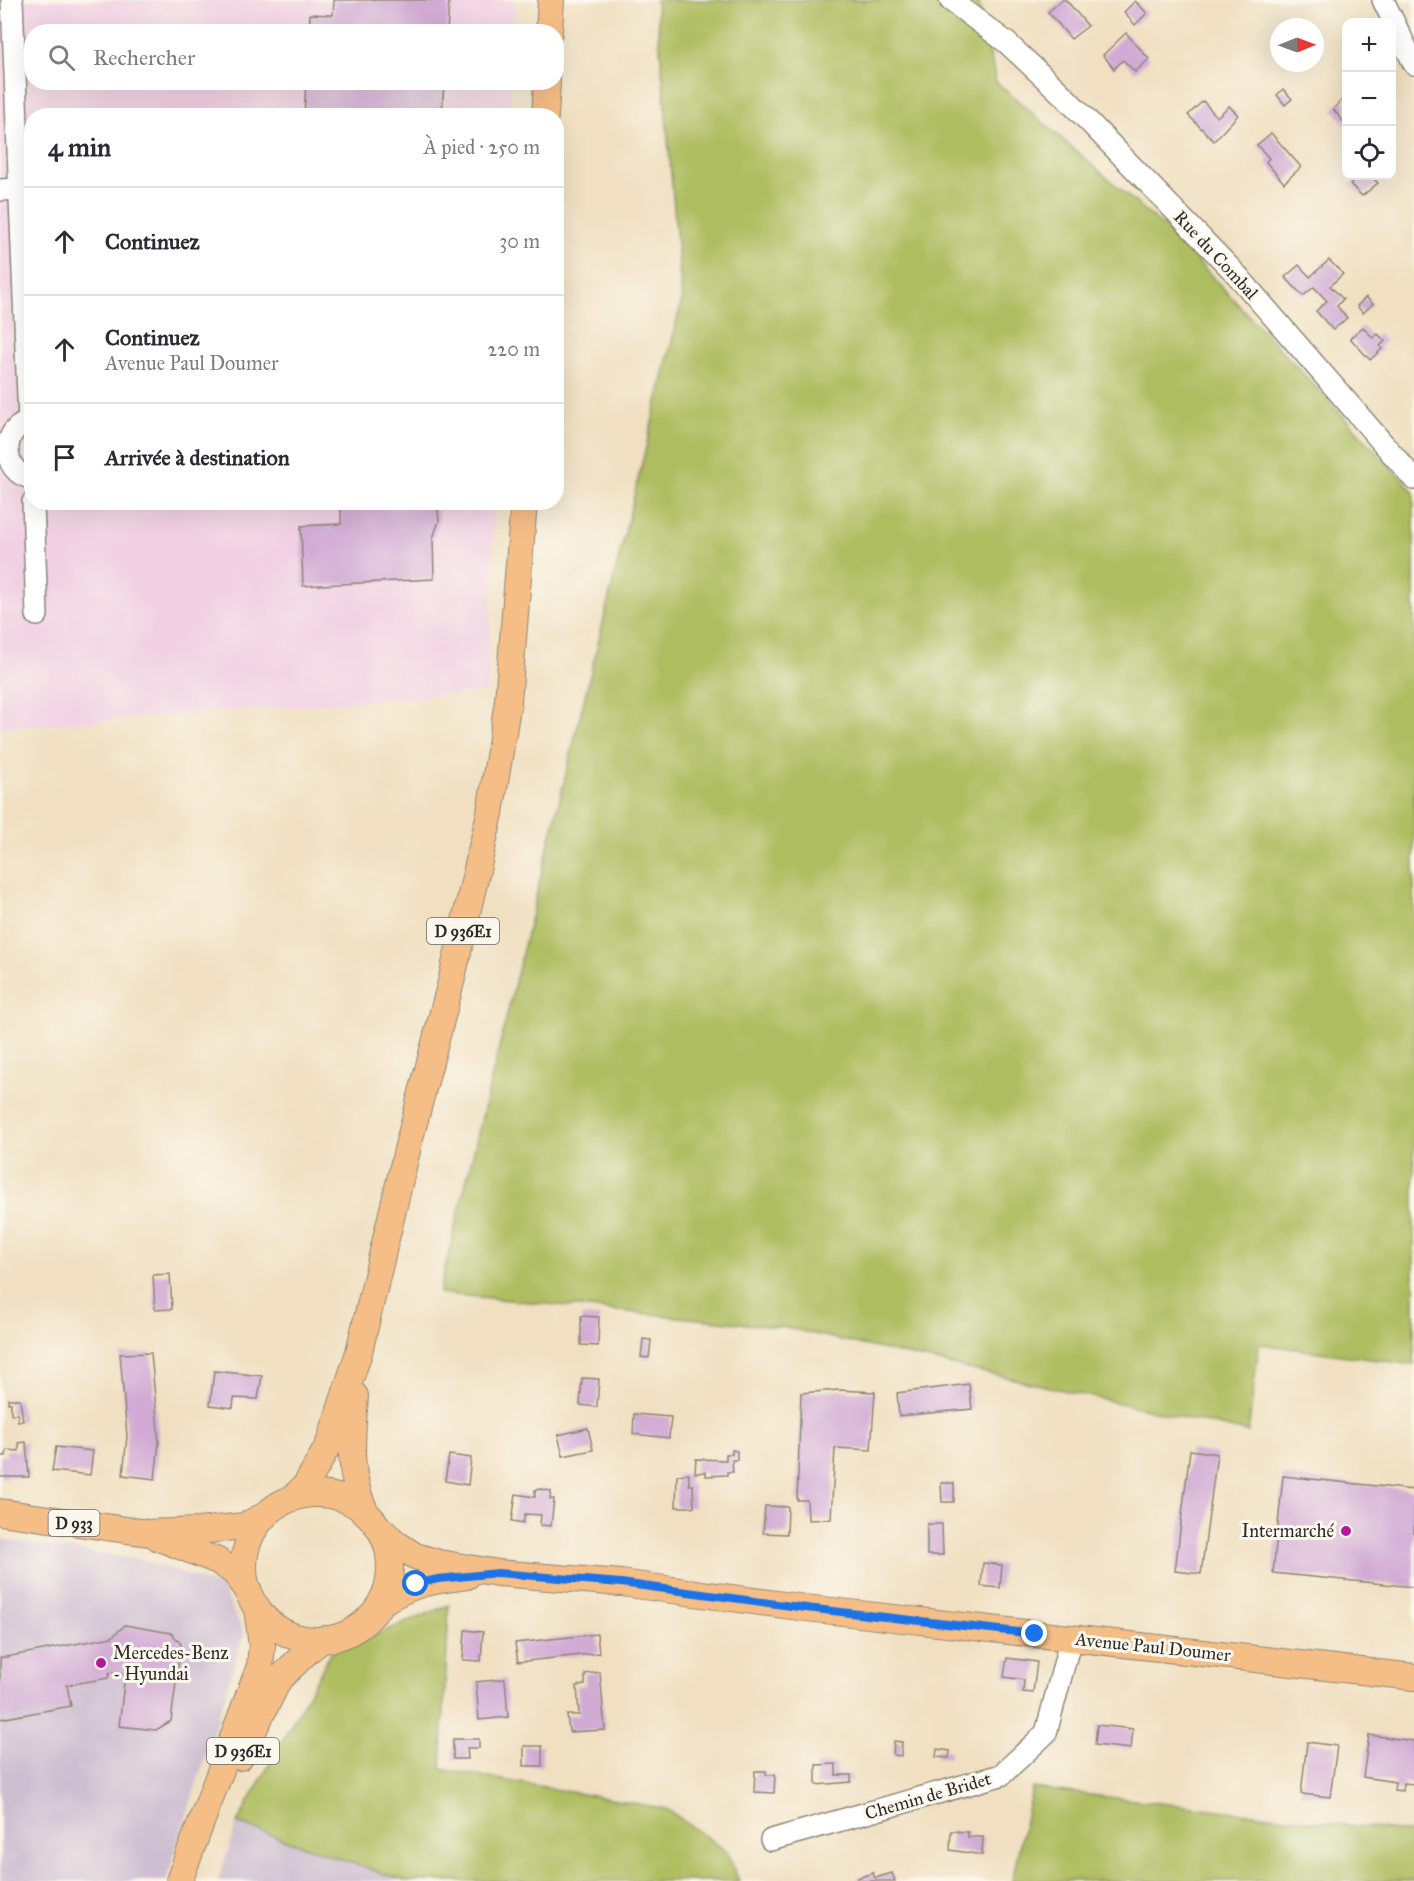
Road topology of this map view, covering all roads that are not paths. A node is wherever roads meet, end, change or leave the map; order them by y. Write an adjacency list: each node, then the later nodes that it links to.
1 (12, 0): 11 (street)
2 (551, 0): 6 (main road)
3 (950, 0): 7 (street, Rue du Combal)
4 (967, 0): 7 (street, Rue du Combal)
5 (1383, 0): 8 (street)
6 (550, 24)
7 (1006, 42): 15 (street, Rue du Combal)
8 (1414, 64)
9 (547, 90): 10 (main road)
10 (545, 108)
11 (10, 189): 12 (street)
12 (24, 352)
13 (24, 424): 14 (street)
14 (24, 476)
15 (1414, 479)
16 (33, 510): 18 (street)
17 (523, 510): 19 (main road, D 936E1)
18 (37, 615)
19 (359, 1352): 20 (main road, D 936E1); 23 (main road, D 936E1)
20 (293, 1498): 22 (main road); 23 (main road)
21 (0, 1512): 24 (main road, D 933)
22 (264, 1516): 24 (main road, D 933); 26 (main road)
23 (372, 1520): 25 (main road); 27 (main road)
24 (148, 1533): 26 (main road, D 933)
25 (498, 1573): 27 (main road); 28 (main road, Avenue Paul Doumer)
26 (253, 1599): 29 (main road); 32 (main road, D 936E1)
27 (381, 1603): 29 (main road)
28 (1071, 1638): 30 (main road, Avenue Paul Doumer); 31 (street, Chemin de Bridet)
29 (323, 1640): 33 (main road, D 936E1)
30 (1414, 1677)
31 (771, 1840)
32 (179, 1881)
33 (193, 1881)

